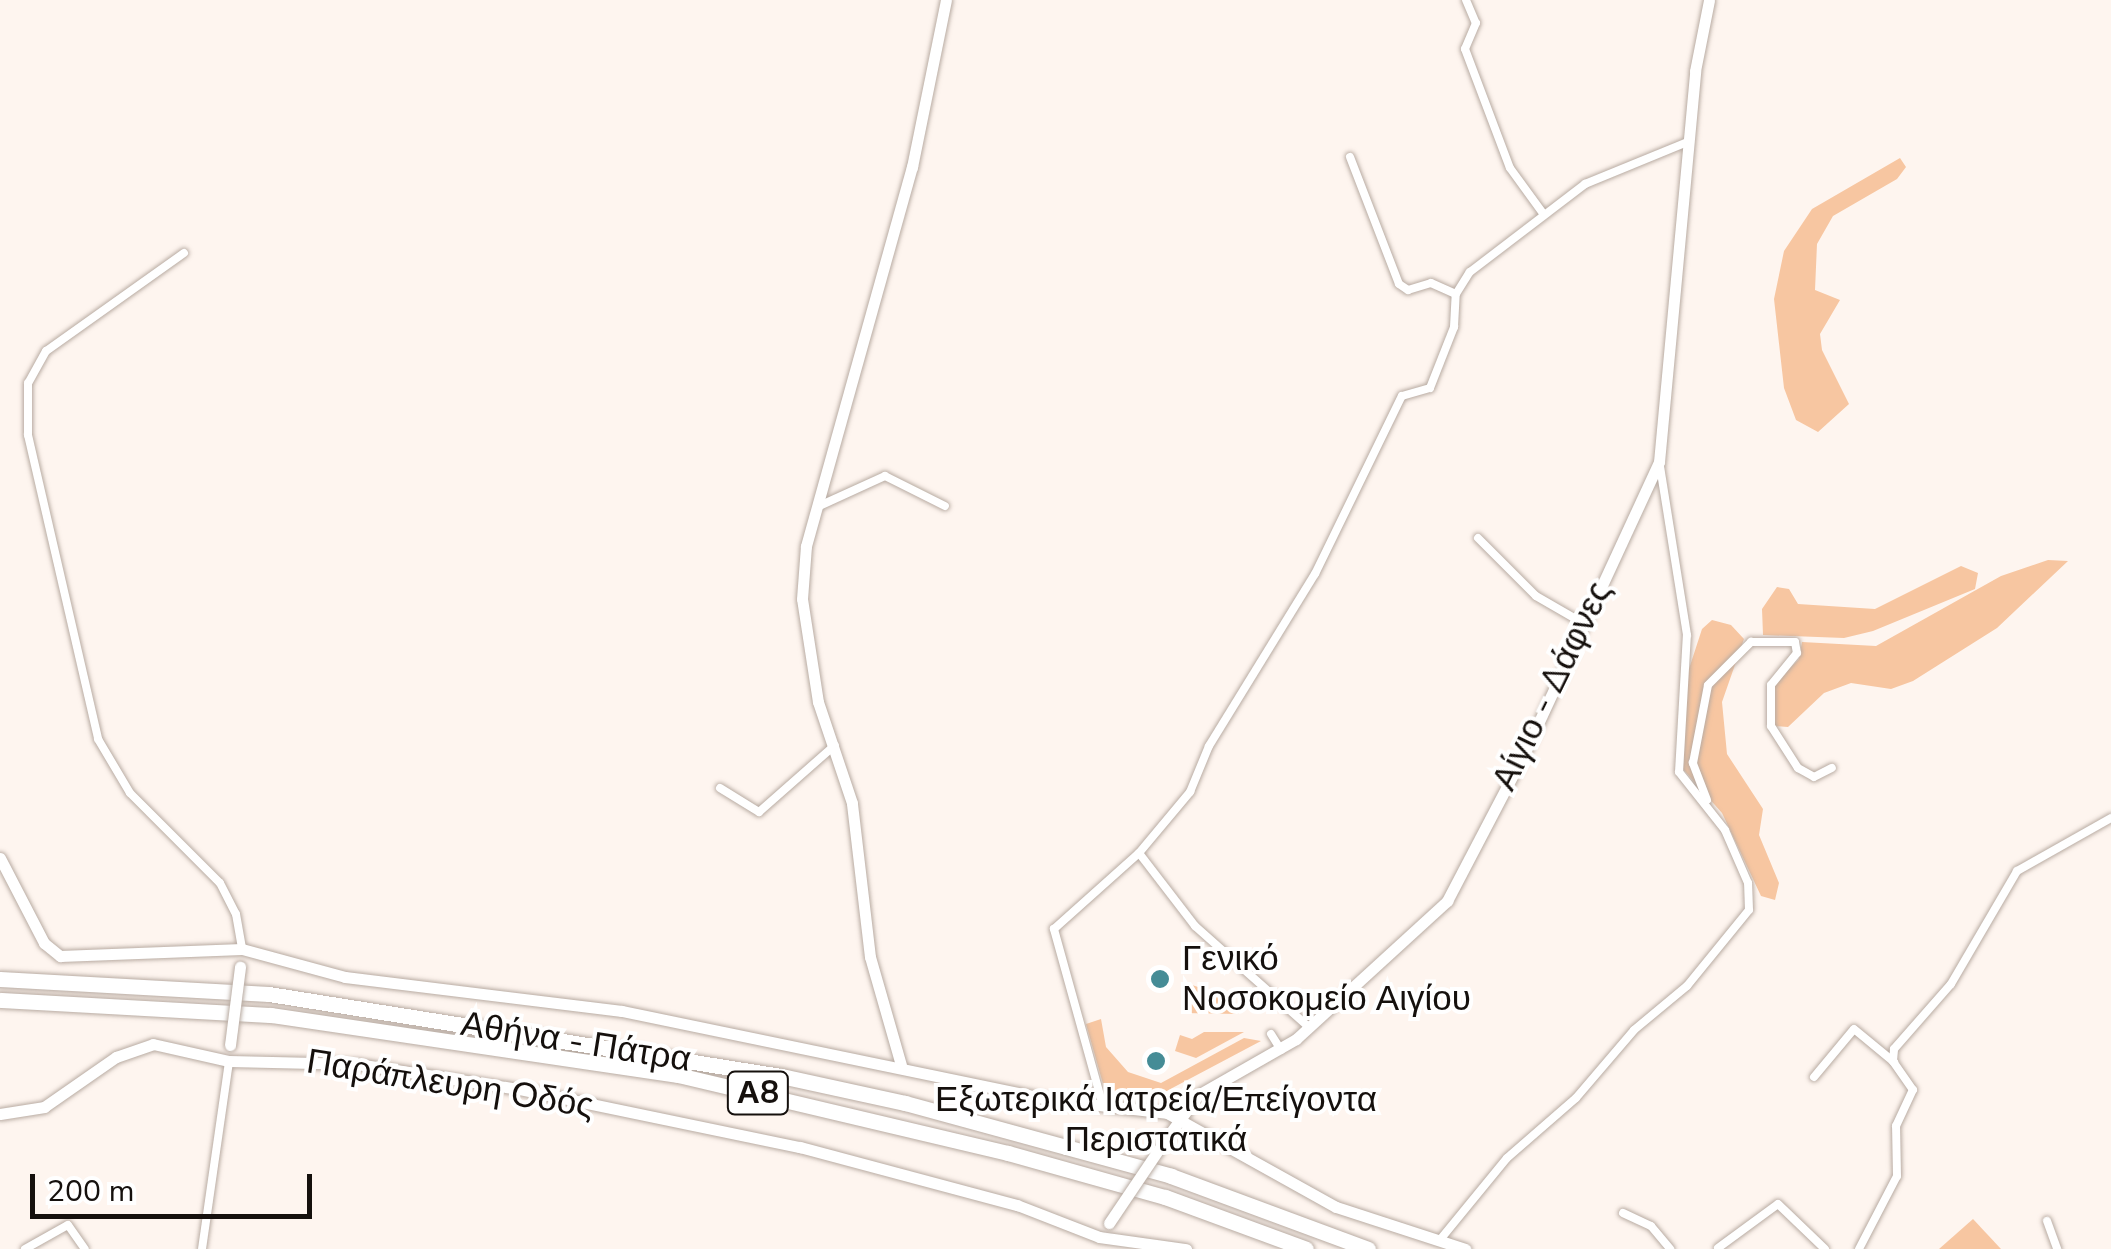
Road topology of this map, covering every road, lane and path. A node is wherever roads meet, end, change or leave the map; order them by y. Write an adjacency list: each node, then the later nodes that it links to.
1 (946, 0): 11 (street)
2 (1466, 0): 6 (street)
3 (1709, 0): 4 (street, Αίγιο - Δάφνες)
4 (1690, 141): 6 (street); 9 (street, Αίγιο - Δάφνες)
5 (1350, 157): 8 (street)
6 (1542, 212): 8 (street)
7 (184, 253): 21 (street)
8 (1456, 294): 19 (street)
9 (1659, 462): 13 (street, Αίγιο - Δάφνες); 17 (street)
10 (945, 506): 11 (street)
11 (817, 507): 14 (street)
12 (1478, 538): 13 (street)
13 (1581, 622): 24 (street, Αίγιο - Δάφνες)
14 (835, 745): 16 (street); 29 (street)
15 (1832, 768): 17 (street)
16 (720, 788)
17 (1708, 804): 37 (street)
18 (2111, 818): 28 (street)
19 (1139, 853): 24 (street); 31 (street)
20 (0, 858): 21 (street)
21 (242, 950): 27 (street, bridge); 29 (street)
22 (3, 978): 45 (highway, Αθήνα - Πάτρα / Α8)
23 (3, 1000): 44 (highway, Αθήνα - Πάτρα / Α8)
24 (1310, 1028): 26 (street, Αίγιο - Δάφνες)
25 (1271, 1034): 26 (street)
26 (1281, 1050): 33 (street, Αίγιο - Δάφνες)
27 (228, 1061): 32 (street, Παράπλευρη Οδός); 36 (street, Παράπλευρη Οδός); 41 (street)
28 (1894, 1062): 30 (street); 49 (street)
29 (901, 1065): 31 (street)
30 (1814, 1077)
31 (1103, 1106): 33 (street)
32 (0, 1114)
33 (1180, 1118): 36 (street, Αίγιο - Δάφνες, bridge); 37 (street)
34 (1623, 1214): 47 (street)
35 (2047, 1221): 50 (street)
36 (1099, 1237): 42 (street, Αίγιο - Δάφνες); 43 (street, Παράπλευρη Οδός)
37 (1439, 1242): 46 (street)
38 (1718, 1248): 48 (street)
39 (26, 1249): 40 (street)
40 (85, 1249)
41 (202, 1249)
42 (1092, 1249)
43 (1186, 1249)
44 (1306, 1249)
45 (1368, 1249)
46 (1465, 1249)
47 (1670, 1249)
48 (1825, 1249)
49 (1859, 1249)
50 (2057, 1249)

